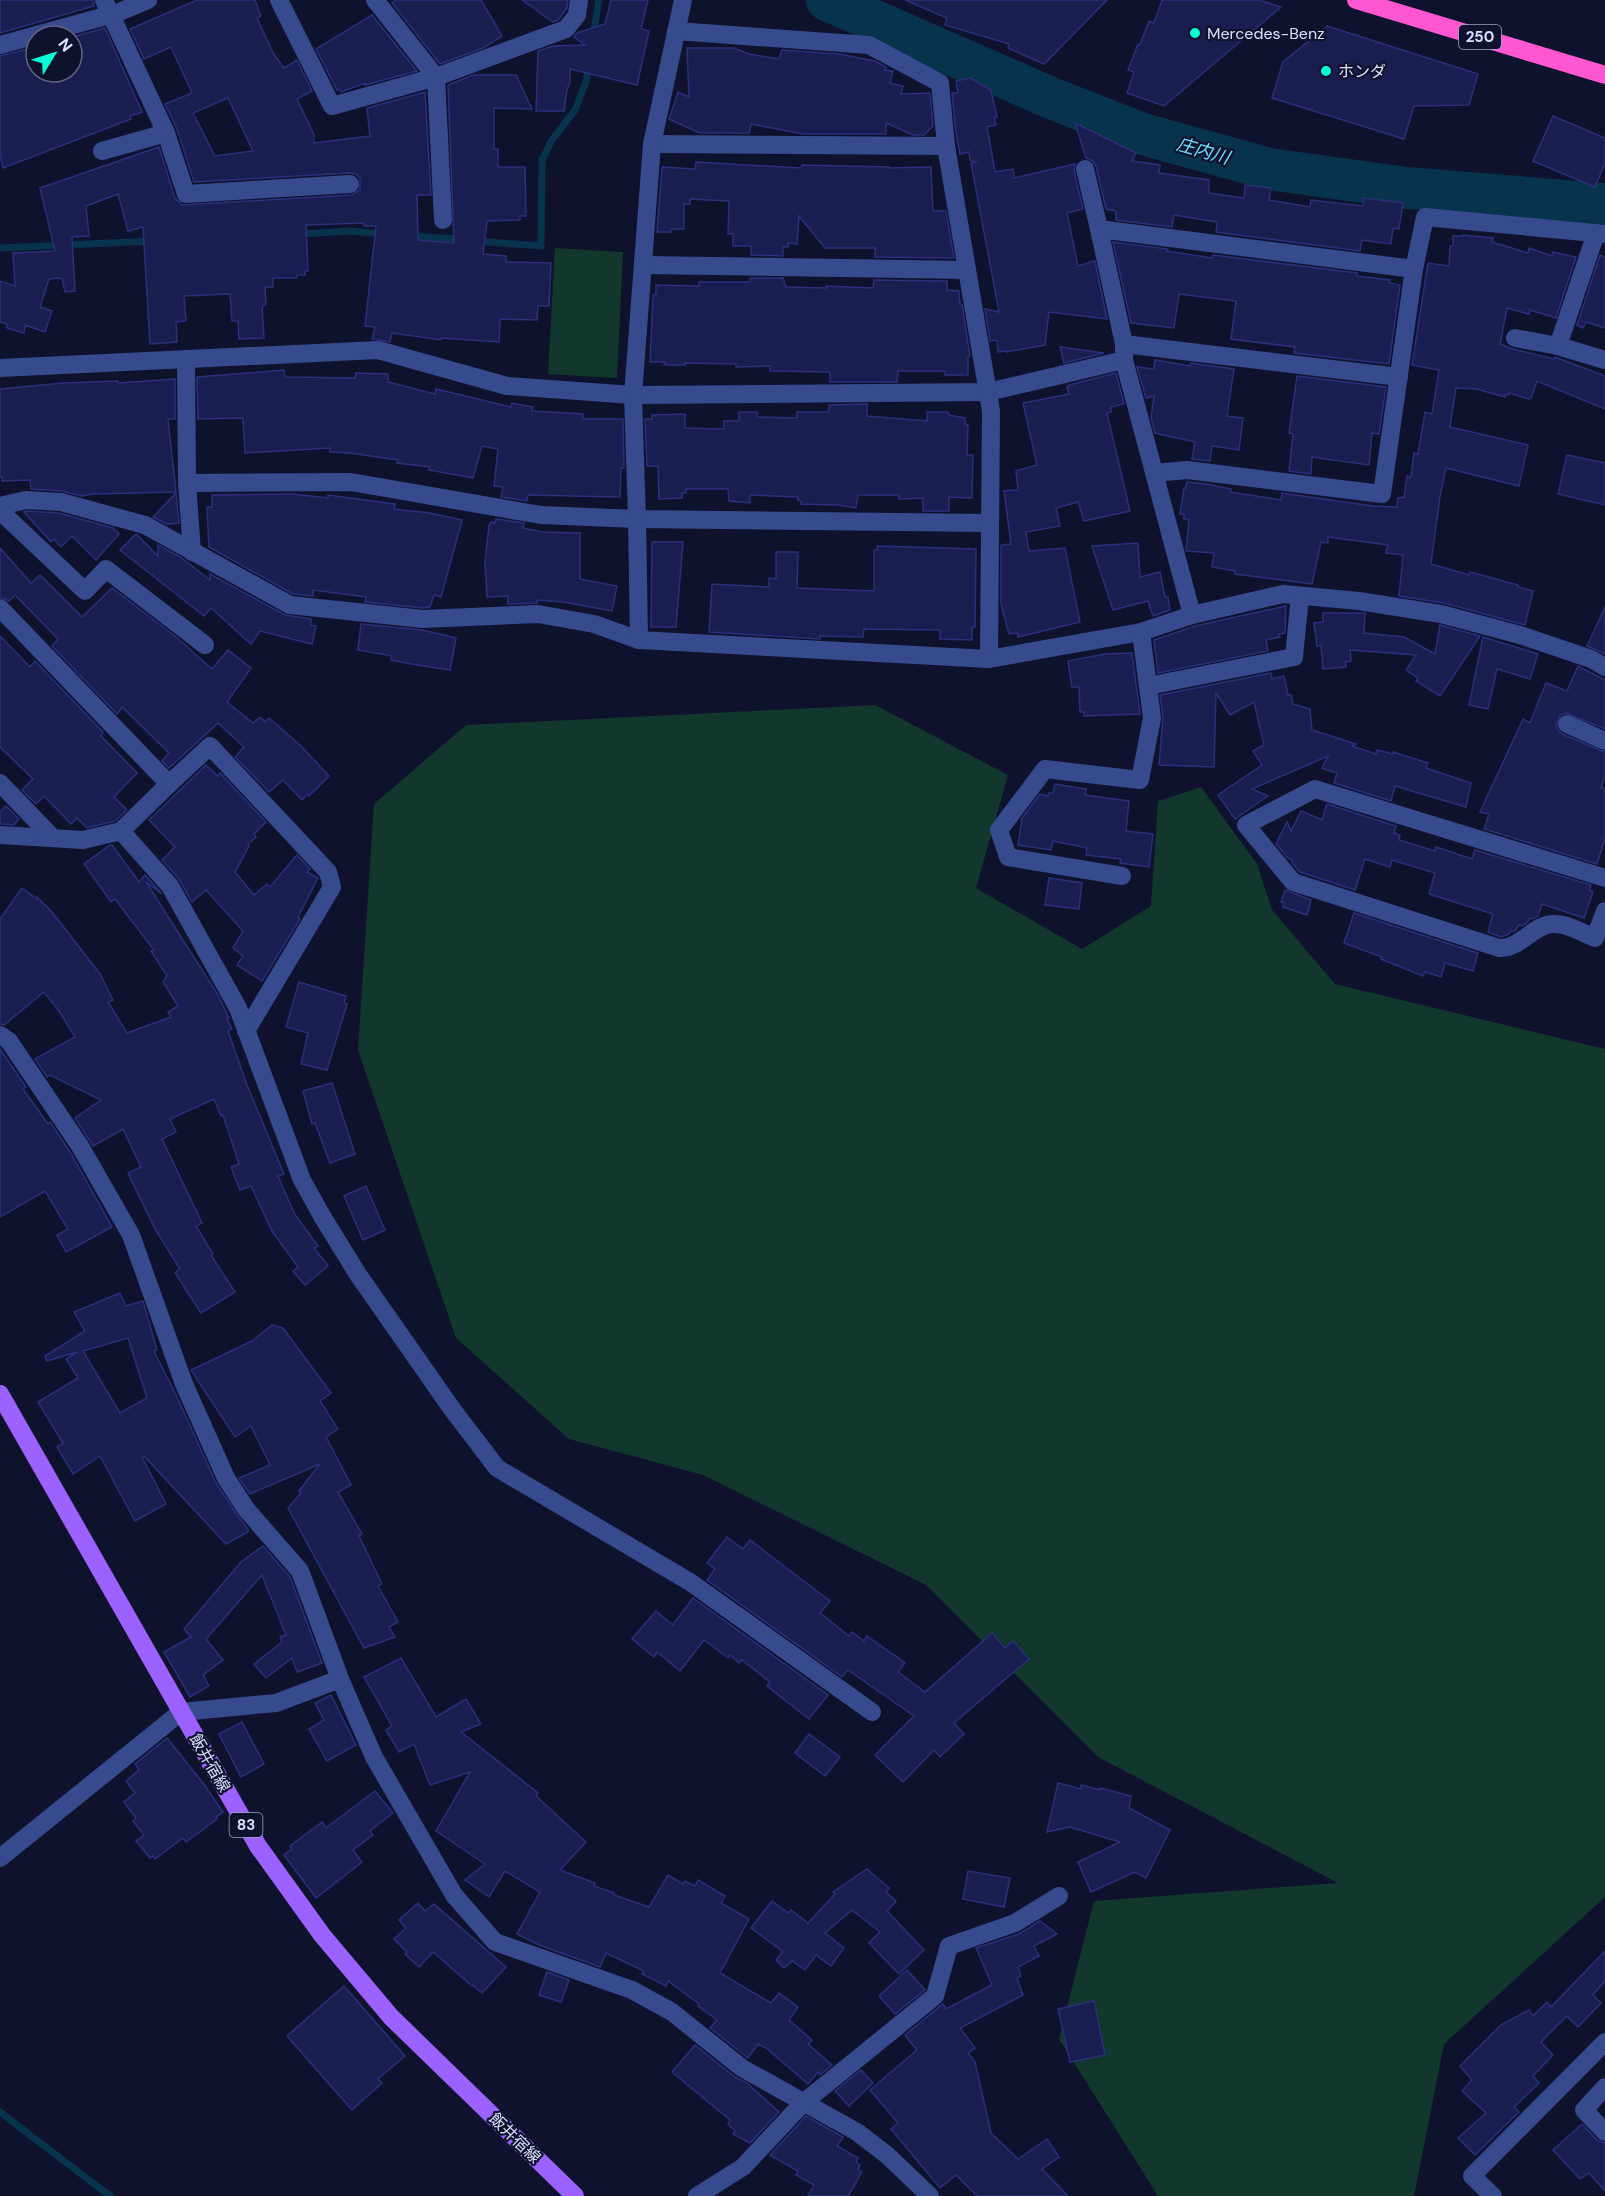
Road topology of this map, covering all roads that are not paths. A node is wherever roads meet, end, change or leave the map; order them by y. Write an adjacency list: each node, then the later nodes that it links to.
1 (148, 0): 7 (street)
2 (279, 0): 11 (street)
3 (375, 0): 11 (street)
4 (579, 0): 11 (street)
5 (683, 0): 8 (street)
6 (1356, 0): 10 (highway, 250)
7 (107, 7): 9 (street); 12 (street)
8 (676, 31): 13 (street); 14 (street)
9 (0, 45)
10 (1605, 75)
11 (436, 77): 18 (street)
12 (166, 133): 15 (street); 17 (street)
13 (652, 144): 14 (street); 21 (street)
14 (946, 146): 23 (street)
15 (102, 151)
16 (1085, 169): 19 (street)
17 (350, 184)
18 (443, 220)
19 (1099, 229): 22 (street); 26 (street)
20 (1600, 234): 22 (street); 25 (street)
21 (643, 265): 23 (street); 32 (street)
22 (1414, 268): 30 (street)
23 (967, 270): 31 (street)
24 (1515, 338): 25 (street)
25 (1558, 346): 28 (street)
26 (1124, 352): 30 (street); 31 (street); 33 (street)
27 (186, 359): 29 (street); 32 (street); 34 (street)
28 (1605, 360)
29 (0, 368)
30 (1399, 377): 33 (street)
31 (988, 392): 32 (street); 38 (street)
32 (633, 395): 37 (street)
33 (1154, 473): 42 (street)
34 (188, 483): 37 (street); 39 (street)
35 (0, 506): 39 (street)
36 (0, 511): 45 (street)
37 (637, 519): 38 (street); 44 (street)
38 (989, 523): 46 (street)
39 (192, 552): 44 (street)
40 (1300, 596): 42 (street); 47 (street); 48 (street)
41 (0, 608): 52 (street)
42 (1192, 615): 43 (street)
43 (1142, 632): 46 (street); 48 (street)
44 (639, 640): 46 (street)
45 (205, 645)
46 (989, 659)
47 (1605, 667)
48 (1148, 686): 56 (street)
49 (1567, 724): 50 (street)
50 (1605, 741)
51 (0, 783): 55 (street)
52 (169, 784): 53 (street); 59 (street)
53 (122, 831): 55 (street); 59 (street)
54 (0, 835): 55 (street)
55 (52, 837)
56 (1122, 876)
57 (1605, 878): 58 (street)
58 (1605, 910)
59 (246, 1031): 64 (street)
60 (0, 1035): 62 (street)
61 (0, 1394): 63 (main road, 飯井宿線 / 83)
62 (340, 1679): 63 (street); 69 (street)
63 (181, 1712): 65 (street); 71 (main road, 飯井宿線 / 83)
64 (872, 1712)
65 (0, 1858)
66 (1059, 1896): 69 (street)
67 (1605, 2042): 74 (street)
68 (1605, 2087): 70 (street)
69 (803, 2103): 72 (street); 73 (street)
70 (1605, 2132)
71 (575, 2196)
72 (697, 2196)
73 (930, 2196)
74 (1493, 2196)

